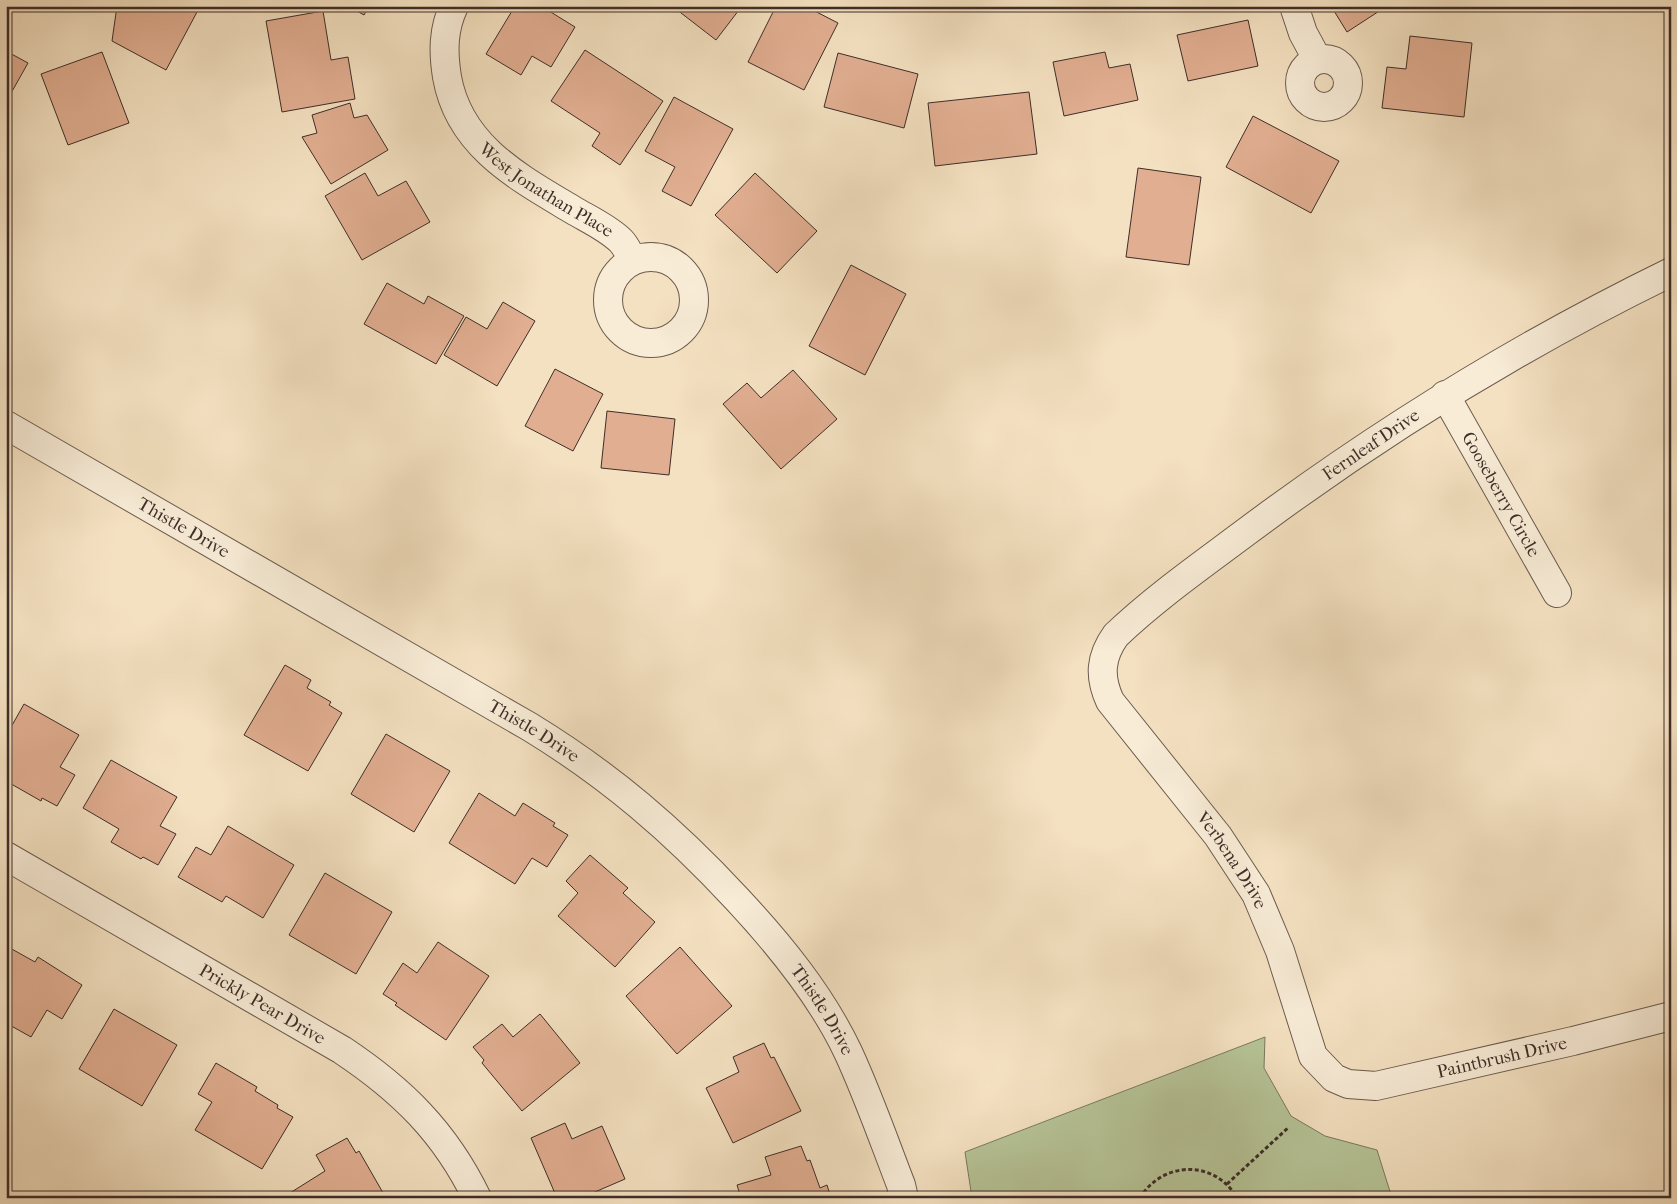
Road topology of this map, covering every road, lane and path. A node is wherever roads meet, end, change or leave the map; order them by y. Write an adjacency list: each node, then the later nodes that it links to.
1 (454, 6): 4 (street, West Jonathan Place)
2 (1294, 6): 3 (street)
3 (1317, 60)
4 (633, 260)
5 (1671, 272): 6 (street, Fernleaf Drive)
6 (1446, 395): 8 (street, Gooseberry Circle); 9 (street, Fernleaf Drive)
7 (6, 425): 16 (street, Thistle Drive)
8 (1557, 593)
9 (1103, 660): 12 (street, Verbena Drive)
10 (6, 856): 15 (street, Prickly Pear Drive)
11 (1671, 1016): 12 (street, Paintbrush Drive)
12 (1334, 1078)
13 (1289, 1127): 14 (path)
14 (1227, 1184): 17 (path); 18 (path)
15 (477, 1198)
16 (904, 1198)
17 (1140, 1198)
18 (1237, 1198)

